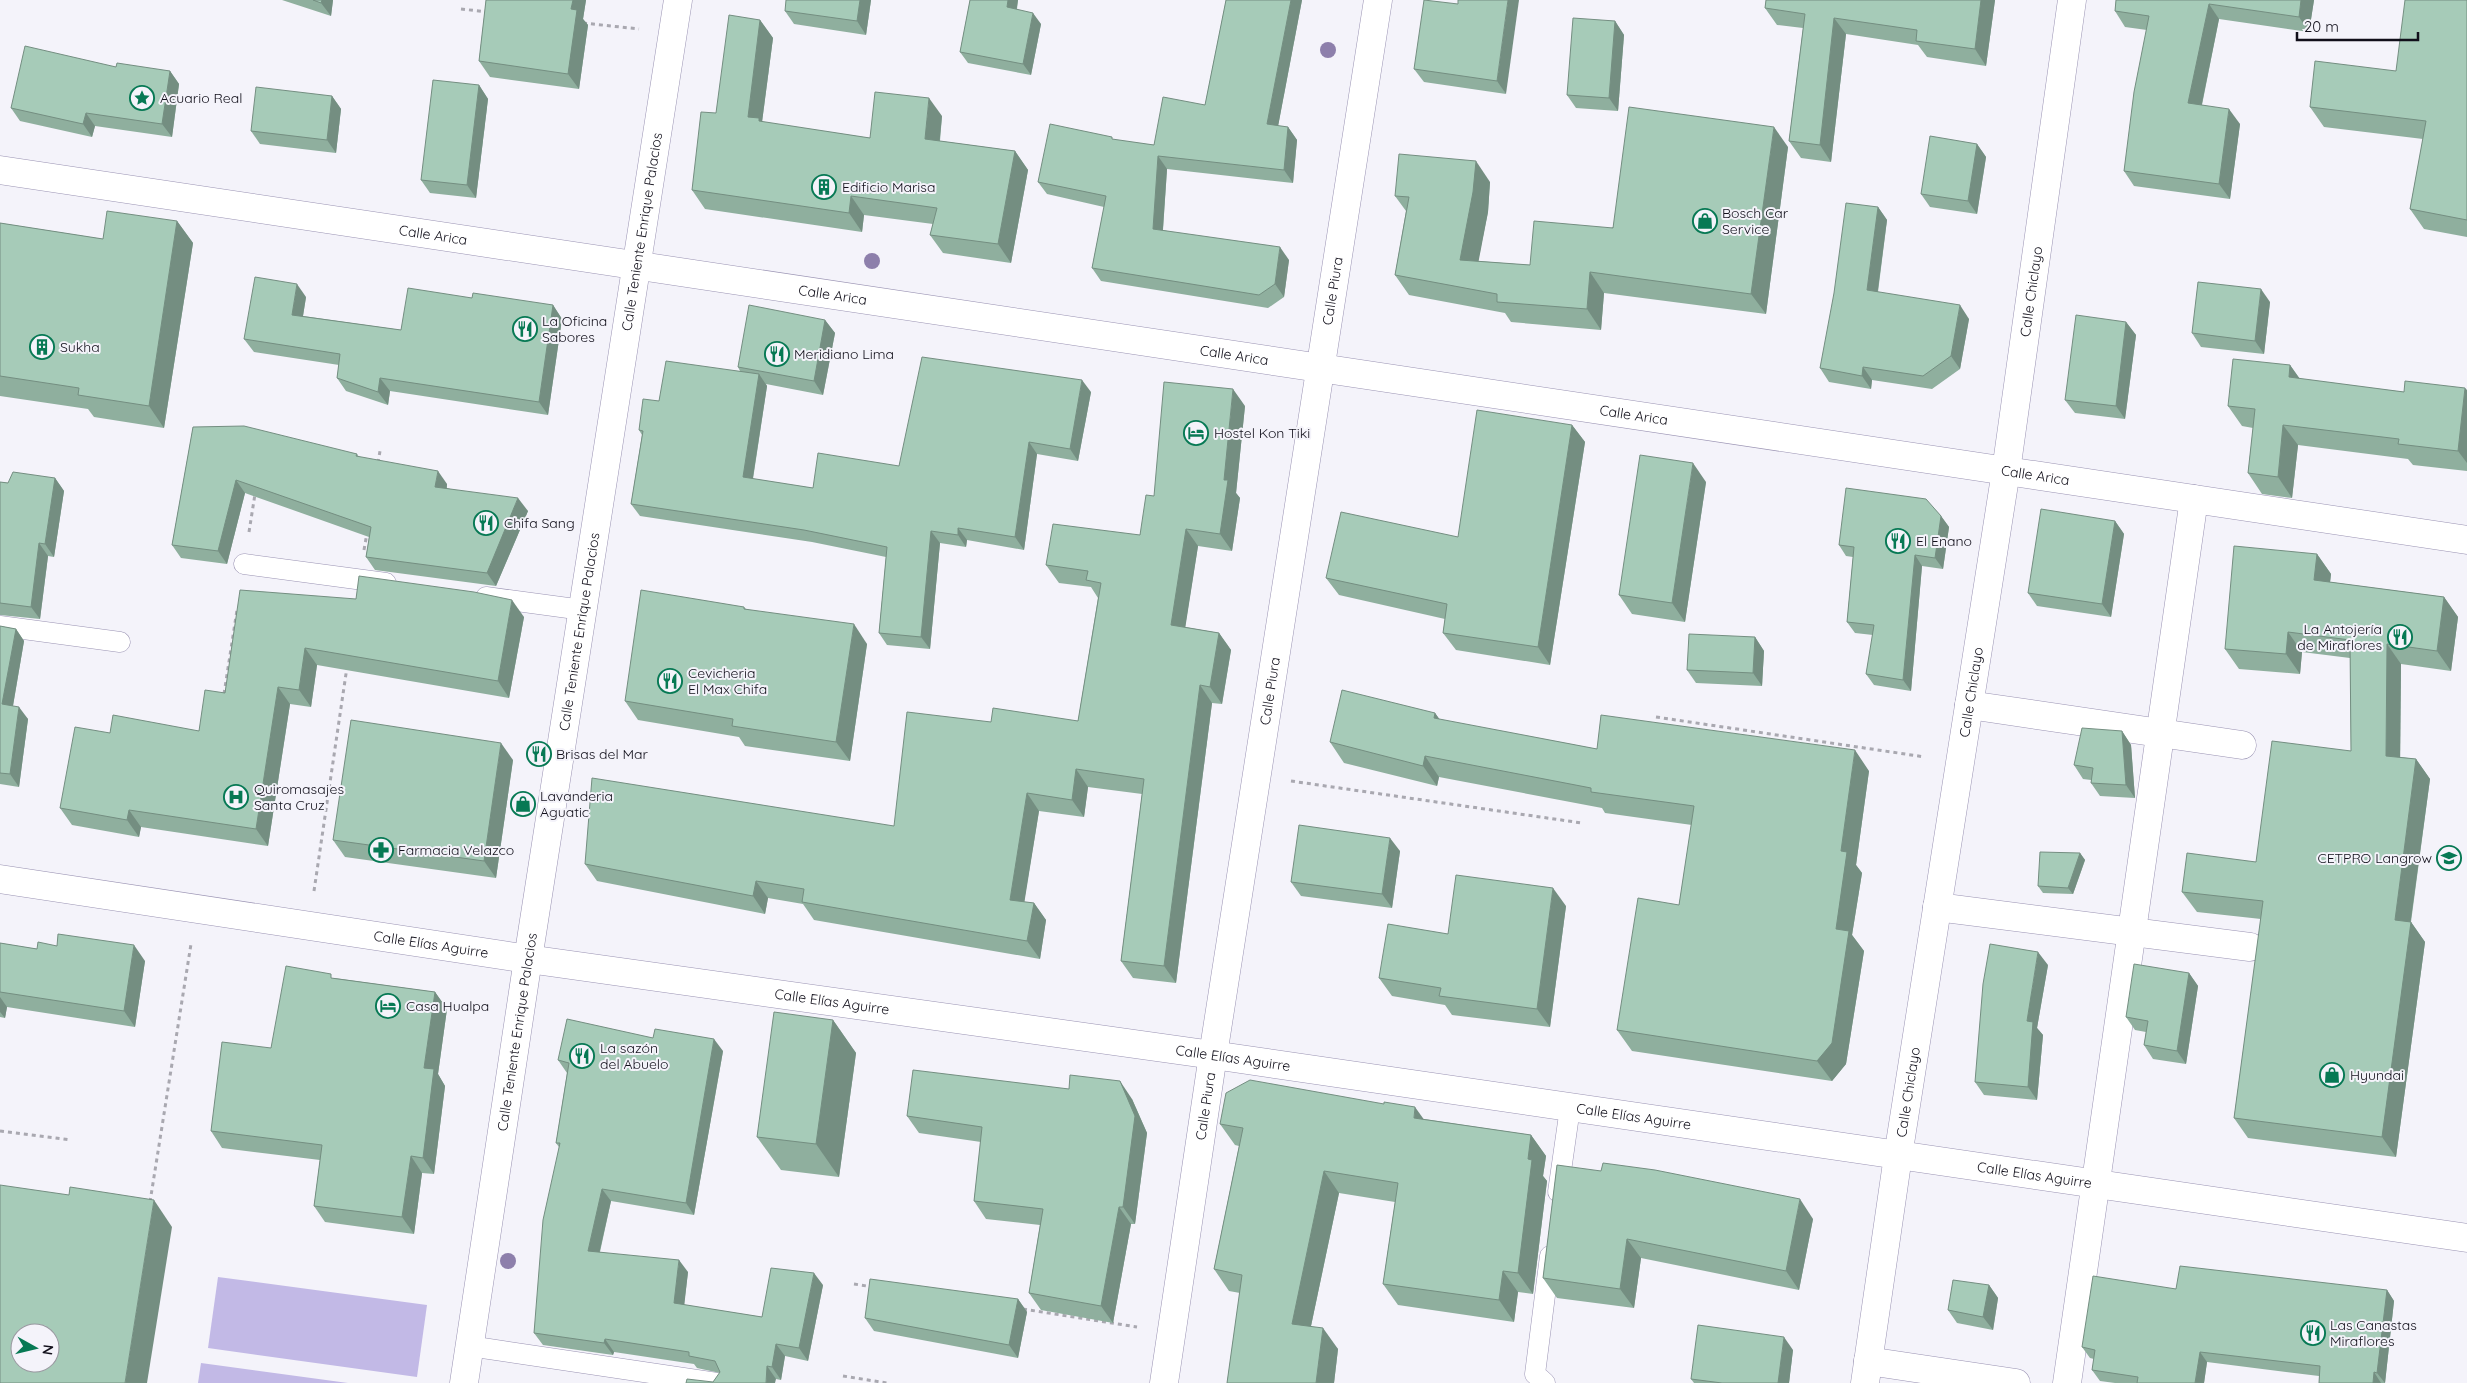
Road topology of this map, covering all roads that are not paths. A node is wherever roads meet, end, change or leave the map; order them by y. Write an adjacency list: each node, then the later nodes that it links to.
1 (678, 0): 5 (street, Calle Teniente Enrique Palacios)
2 (1378, 0): 6 (street, Calle Piura)
3 (2072, 0): 7 (street, Calle Chiclayo)
4 (0, 170): 5 (street, Calle Arica)
5 (638, 266): 6 (street, Calle Arica); 13 (street, Calle Teniente Enrique Palacios)
6 (1321, 368): 7 (street, Calle Arica); 24 (street, Calle Piura)
7 (2006, 471): 8 (street, Calle Arica); 16 (street, Calle Chiclayo)
8 (2194, 499): 9 (street, Calle Arica); 17 (street)
9 (2467, 540)
10 (244, 564): 11 (lane)
11 (409, 586)
12 (467, 594): 13 (lane)
13 (583, 610): 23 (street, Calle Teniente Enrique Palacios)
14 (0, 626): 15 (lane)
15 (120, 642)
16 (1969, 705): 17 (street); 20 (street, Calle Chiclayo)
17 (2160, 733): 18 (street); 21 (street)
18 (2242, 745)
19 (0, 879): 23 (street, Calle Elías Aguirre)
20 (1938, 907): 21 (street); 26 (street, Calle Chiclayo)
21 (2132, 932): 22 (street); 27 (street)
22 (2250, 947)
23 (528, 959): 24 (street, Calle Elías Aguirre); 31 (street, Calle Teniente Enrique Palacios)
24 (1213, 1055): 25 (street, Calle Elías Aguirre); 35 (street, Calle Piura)
25 (1570, 1108): 26 (street, Calle Elías Aguirre); 28 (lane)
26 (1898, 1156): 27 (street, Calle Elías Aguirre); 32 (street, Calle Chiclayo)
27 (2096, 1184): 30 (street, Calle Elías Aguirre); 38 (street)
28 (1556, 1208)
29 (1552, 1238): 36 (lane)
30 (2467, 1238)
31 (469, 1346): 33 (street, Calle Teniente Enrique Palacios); 34 (lane)
32 (1867, 1372): 37 (street)
33 (464, 1383)
34 (717, 1383)
35 (1164, 1383)
36 (1546, 1383)
37 (2016, 1383)
38 (2067, 1383)

